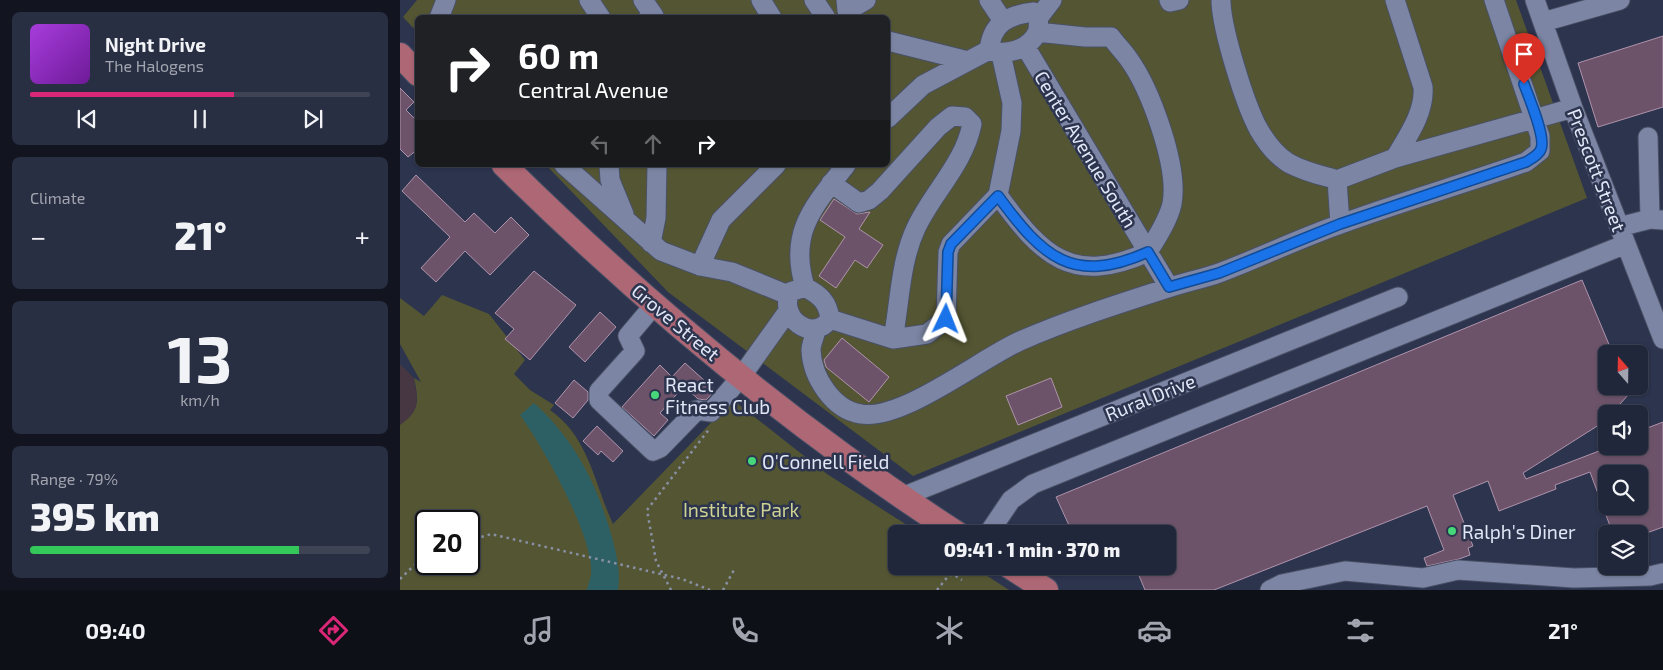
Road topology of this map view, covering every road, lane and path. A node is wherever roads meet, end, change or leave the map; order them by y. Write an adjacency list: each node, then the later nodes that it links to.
1 (446, 0): 17 (street)
2 (589, 0): 18 (street)
3 (643, 0): 19 (street)
4 (761, 0): 20 (street)
5 (814, 0): 21 (street)
6 (866, 0): 16 (street)
7 (990, 0): 22 (street)
8 (1052, 0): 24 (street)
9 (1169, 0): 10 (street)
10 (1180, 0)
11 (1395, 0): 35 (street)
12 (1494, 0): 33 (street)
13 (1535, 0): 23 (street, Prescott Street)
14 (1620, 0): 23 (street)
15 (1221, 1): 42 (street)
16 (843, 10)
17 (440, 15)
18 (599, 15)
19 (653, 15)
20 (771, 15)
21 (824, 15)
22 (1003, 20): 24 (street); 27 (street)
23 (1543, 22): 31 (street, Prescott Street)
24 (1038, 24): 26 (street); 50 (street)
25 (890, 42): 29 (street)
26 (1025, 46): 27 (street); 50 (street, Center Avenue South)
27 (995, 52): 29 (street); 44 (street)
28 (400, 55): 30 (main road)
29 (968, 61): 32 (street)
30 (415, 71)
31 (1573, 108): 33 (street); 48 (street, Prescott Street)
32 (890, 116)
33 (1536, 118): 35 (street); 47 (street)
34 (1648, 137): 45 (street)
35 (1395, 158): 42 (street)
36 (506, 167): 55 (main road, Grove Street)
37 (566, 167): 46 (street)
38 (609, 167): 46 (street)
39 (657, 167): 49 (street)
40 (774, 167): 51 (street)
41 (844, 167): 43 (street)
42 (1337, 180): 47 (street)
43 (831, 183): 54 (street); 57 (street)
44 (998, 196): 50 (street); 57 (street)
45 (1656, 220): 48 (street)
46 (628, 222): 49 (street)
47 (1340, 224): 52 (street)
48 (1622, 235): 58 (street, Prescott Street); 63 (street)
49 (651, 242): 51 (street)
50 (1148, 252): 52 (street, Center Avenue South)
51 (700, 266): 54 (street)
52 (1169, 287): 56 (street)
53 (1398, 297): 61 (street, Rural Drive)
54 (794, 298): 56 (street); 56 (street); 59 (street)
55 (655, 304): 59 (main road, Grove Street); 59 (street)
56 (823, 325): 57 (street)
57 (893, 339)
58 (1663, 339)
59 (741, 376): 61 (main road, Grove Street)
60 (713, 424): 67 (path)
61 (902, 497): 62 (main road, Grove Street)
62 (944, 525)
63 (994, 525)
64 (480, 538): 67 (path)
65 (415, 565): 71 (path)
66 (736, 568): 75 (path)
67 (662, 575): 73 (path); 74 (path)
68 (1023, 575): 77 (main road)
69 (1662, 575): 70 (street)
70 (1553, 576): 78 (street); 79 (street)
71 (400, 579)
72 (962, 580): 76 (path)
73 (671, 590)
74 (710, 590)
75 (723, 590)
76 (937, 590)
77 (1046, 590)
78 (1270, 590)
79 (1574, 590)

